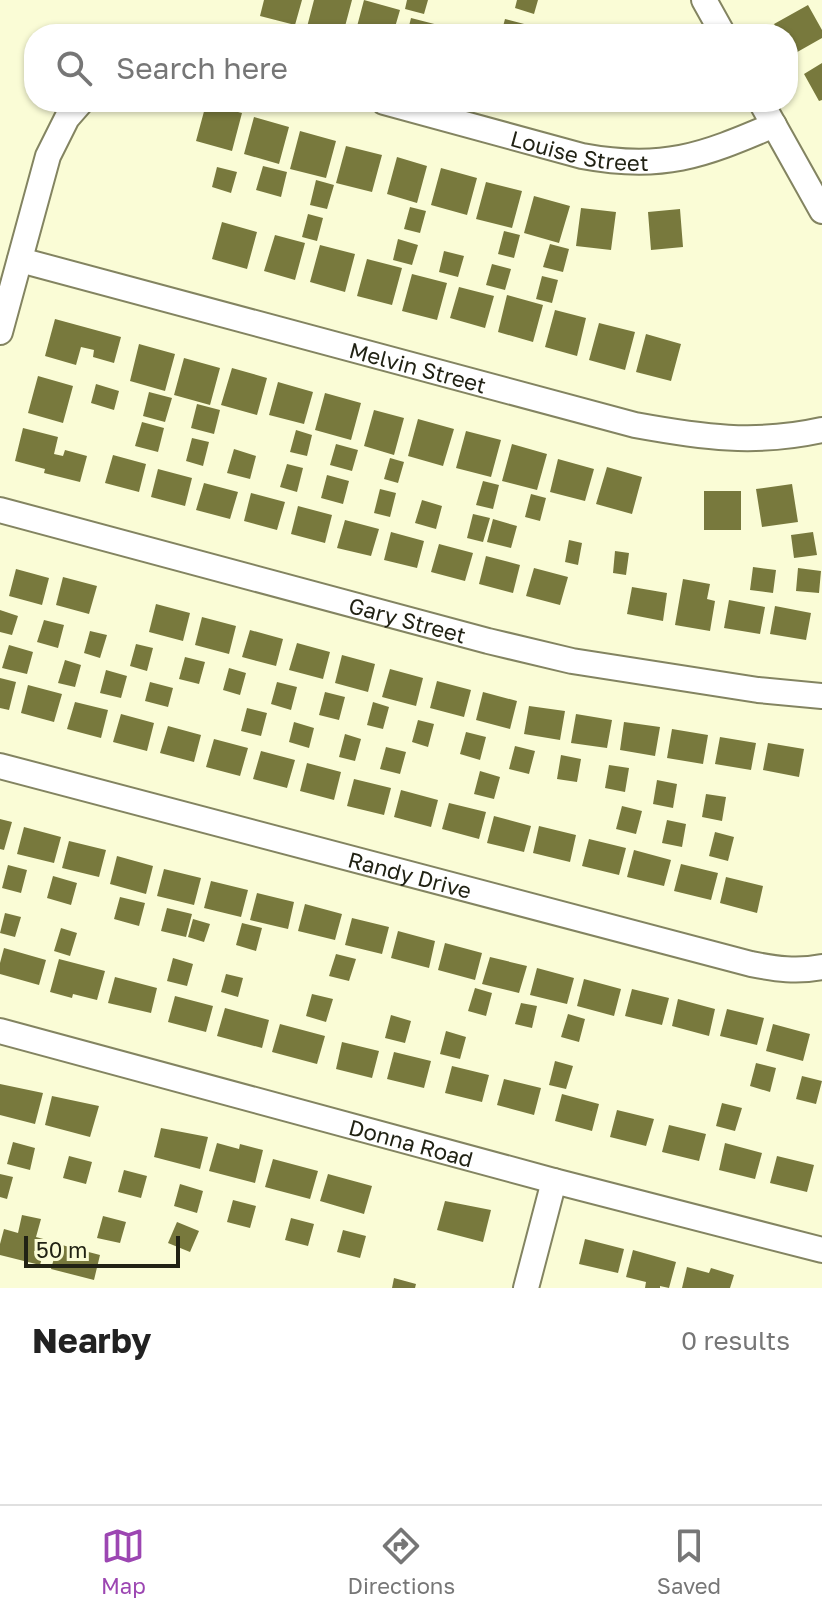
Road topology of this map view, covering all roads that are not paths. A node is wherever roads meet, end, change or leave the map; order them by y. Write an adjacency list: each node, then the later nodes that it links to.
1 (704, 0): 2 (street)
2 (717, 24)
3 (72, 112): 8 (street)
4 (421, 112): 6 (street, Louise Street)
5 (767, 112): 6 (street)
6 (774, 125): 7 (street)
7 (822, 211)
8 (20, 260): 9 (street); 10 (street, Melvin Street)
9 (0, 332)
10 (822, 430)
11 (0, 510): 12 (street, Gary Street)
12 (822, 696)
13 (0, 766): 14 (street, Randy Drive)
14 (822, 967)
15 (0, 1031): 16 (street, Donna Road)
16 (554, 1181): 17 (street, Donna Road); 18 (street)
17 (822, 1250)
18 (526, 1288)

